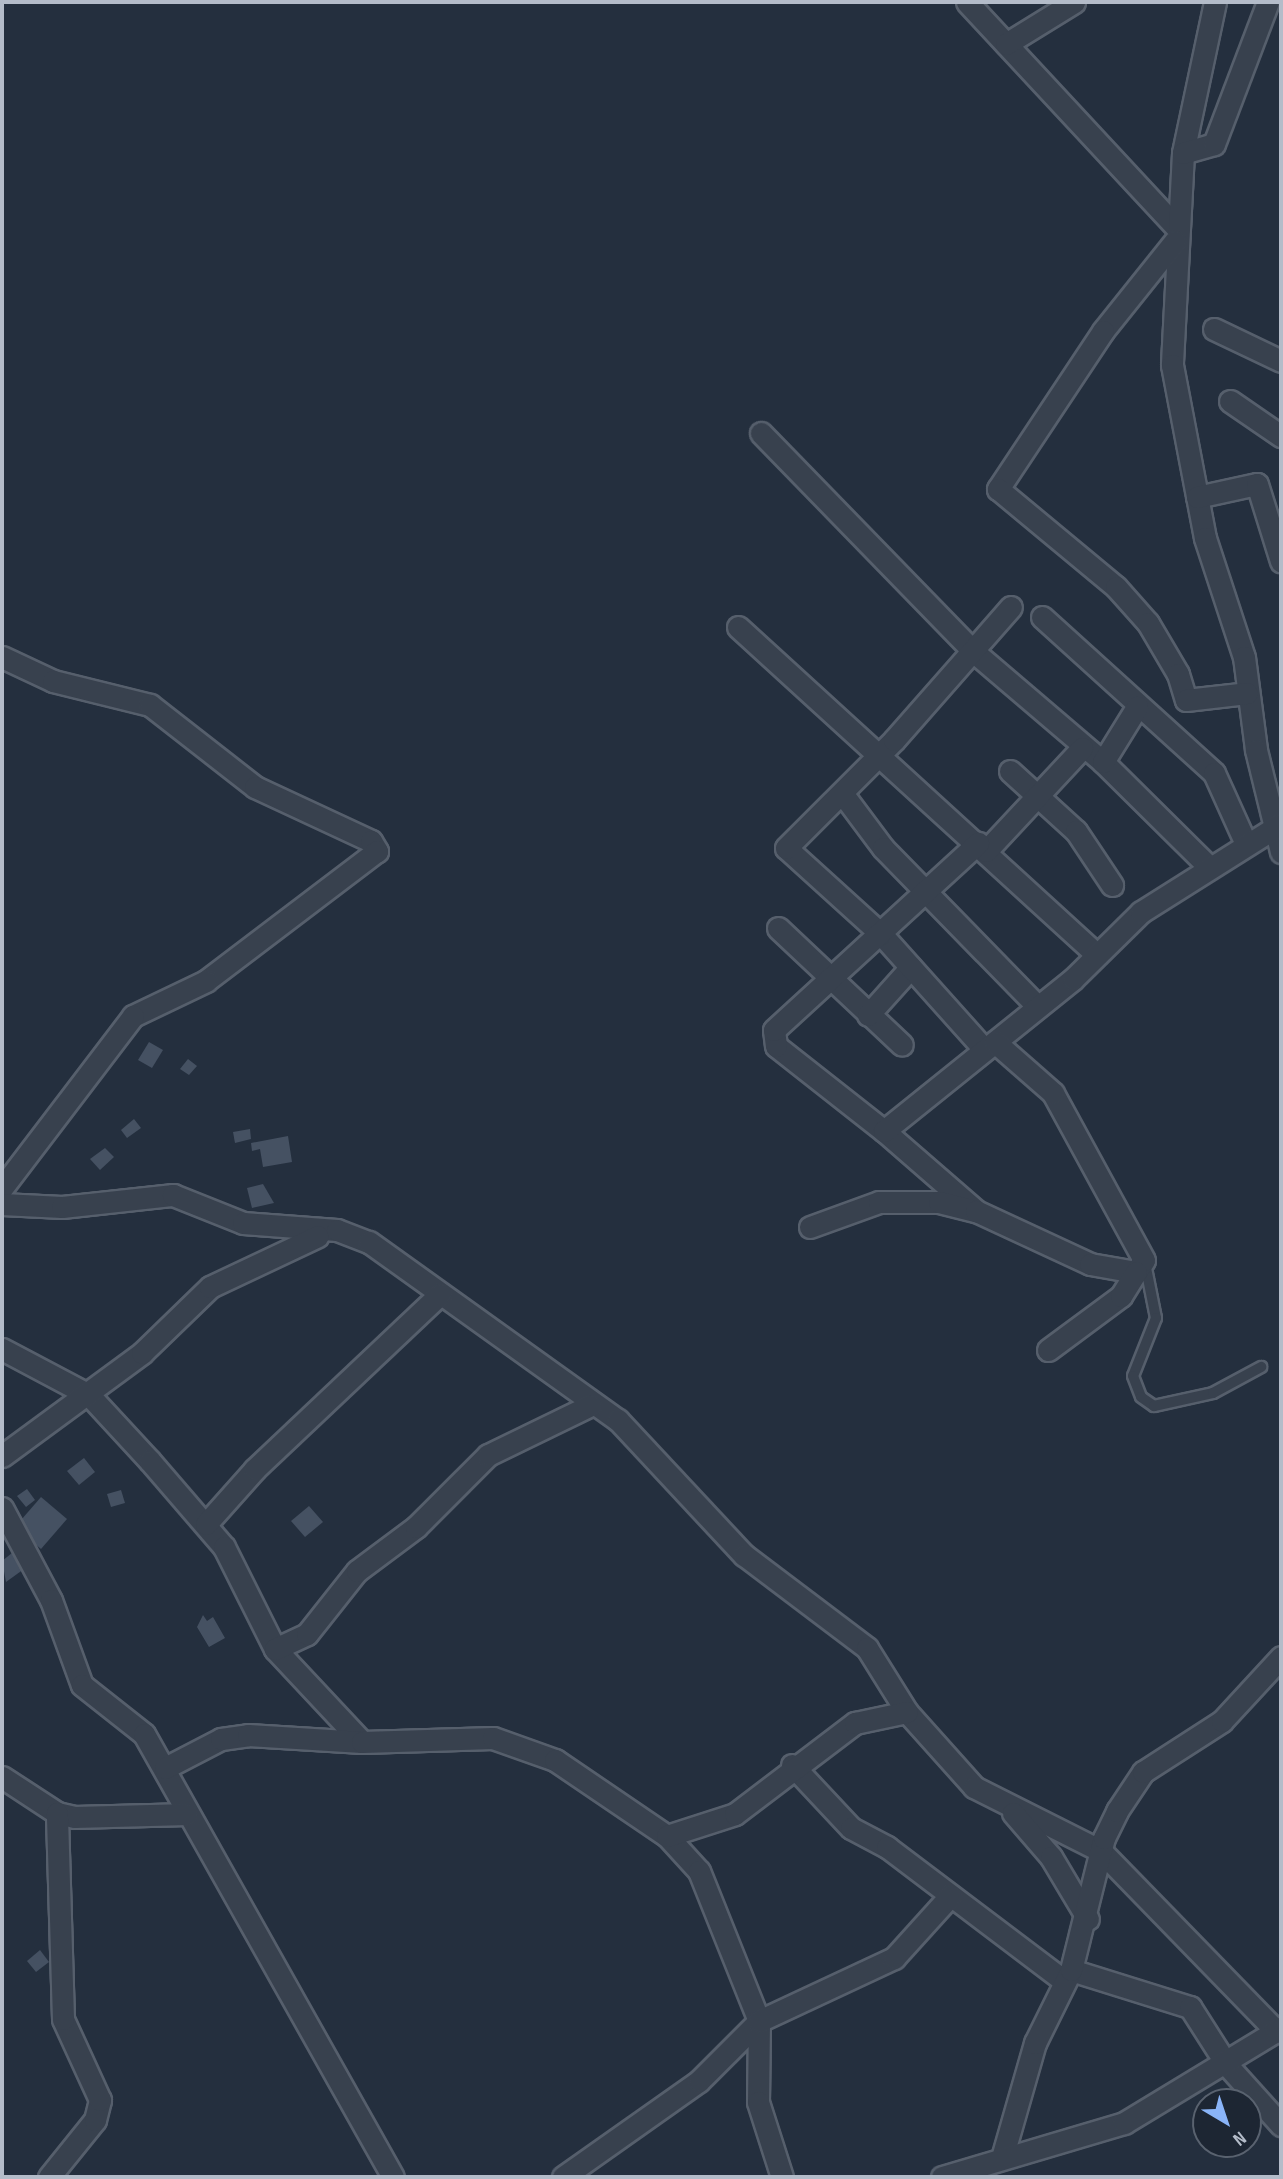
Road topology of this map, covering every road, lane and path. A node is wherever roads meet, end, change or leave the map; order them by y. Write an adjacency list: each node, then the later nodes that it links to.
1 (967, 2): 5 (street)
2 (1074, 2): 5 (street)
3 (1215, 2): 6 (street)
4 (1268, 2): 6 (street)
5 (1006, 44): 7 (street)
6 (1183, 153): 7 (street)
7 (1175, 234): 13 (street); 20 (street)
8 (1214, 329): 9 (street)
9 (1281, 361)
10 (1230, 401): 12 (street)
11 (761, 433): 18 (street)
12 (1281, 436)
13 (1197, 496): 14 (street); 20 (street)
14 (1281, 561)
15 (1011, 607): 18 (street)
16 (1042, 617): 21 (street)
17 (738, 627): 23 (street)
18 (973, 651): 22 (street); 23 (street)
19 (2, 657): 45 (street)
20 (1247, 693): 28 (street)
21 (1137, 707): 24 (street); 29 (street)
22 (1082, 748): 24 (street); 27 (street)
23 (881, 753): 26 (street); 30 (street)
24 (1103, 761): 32 (street)
25 (1010, 771): 27 (street)
26 (842, 793): 34 (street); 36 (street)
27 (1038, 797): 30 (street); 33 (street)
28 (1276, 827): 29 (street); 31 (street)
29 (1246, 844): 32 (street)
30 (982, 847): 34 (street); 37 (street)
31 (1281, 852)
32 (1209, 867): 37 (street)
33 (1112, 885)
34 (925, 887): 36 (street); 40 (street)
35 (778, 928): 39 (street)
36 (881, 934): 38 (street); 39 (street)
37 (1097, 955): 40 (street)
38 (911, 967): 41 (street); 43 (street)
39 (829, 979): 41 (street); 44 (street)
40 (1035, 1004): 43 (street)
41 (868, 1015): 42 (street)
42 (902, 1045)
43 (990, 1046): 44 (street); 50 (street)
44 (884, 1131): 47 (street)
45 (2, 1188)
46 (2, 1203): 49 (street)
47 (976, 1212): 48 (street); 50 (street)
48 (810, 1227)
49 (337, 1230): 51 (street); 55 (street)
50 (1140, 1266): 53 (street); 54 (lane)
51 (440, 1294): 56 (street); 59 (street)
52 (2, 1349): 55 (street)
53 (1048, 1350)
54 (1262, 1367)
55 (89, 1395): 57 (street); 59 (street)
56 (591, 1405): 60 (street); 62 (street)
57 (2, 1456)
58 (2, 1508): 65 (street)
59 (206, 1524): 60 (street)
60 (275, 1649): 63 (street)
61 (1281, 1657): 71 (street)
62 (907, 1712): 64 (street); 67 (street)
63 (362, 1742): 65 (street); 70 (street)
64 (792, 1765): 70 (street); 72 (street)
65 (165, 1768): 69 (street)
66 (2, 1777): 68 (street)
67 (1010, 1810): 71 (street); 73 (street)
68 (57, 1813): 69 (street); 80 (street)
69 (187, 1814): 81 (street)
70 (667, 1836): 75 (street)
71 (1101, 1851): 73 (street); 76 (street)
72 (950, 1896): 74 (street); 75 (street)
73 (1088, 1919): 74 (street)
74 (1068, 1976): 77 (street); 79 (street)
75 (759, 2021): 82 (street); 83 (street)
76 (1279, 2030): 77 (street)
77 (1227, 2065): 78 (street); 79 (street)
78 (1281, 2125)
79 (1002, 2158): 84 (street)
80 (49, 2177)
81 (393, 2177)
82 (564, 2177)
83 (782, 2177)
84 (942, 2177)

